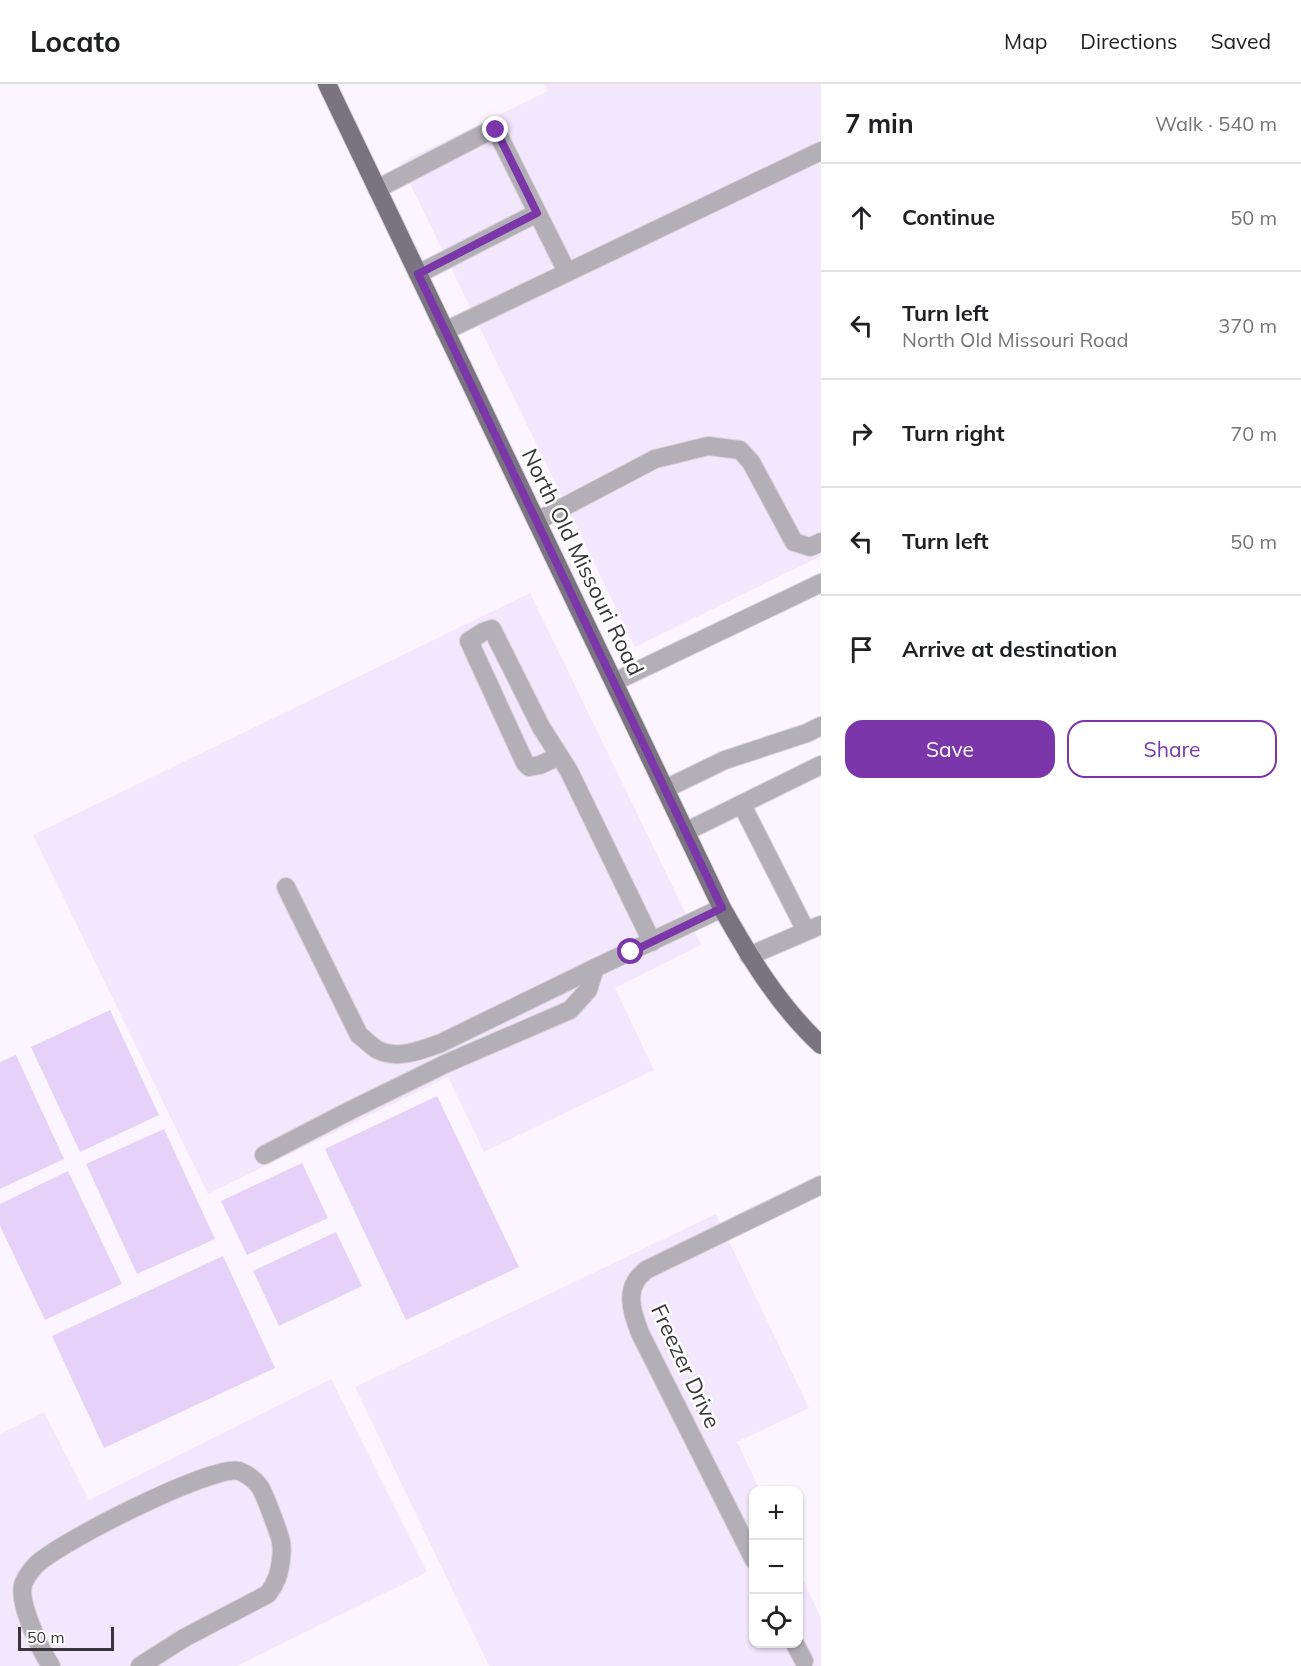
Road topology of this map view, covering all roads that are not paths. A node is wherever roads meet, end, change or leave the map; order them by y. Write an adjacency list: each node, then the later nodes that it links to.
1 (327, 84): 3 (main road, North Old Missouri Road)
2 (821, 151): 5 (lane)
3 (377, 189): 4 (lane); 6 (main road, North Old Missouri Road)
4 (537, 213): 5 (lane); 6 (lane)
5 (567, 272): 7 (lane)
6 (418, 274): 7 (main road, North Old Missouri Road)
7 (445, 331): 8 (main road, North Old Missouri Road)
8 (537, 521): 9 (lane); 11 (main road, North Old Missouri Road)
9 (821, 542)
10 (821, 583): 11 (lane)
11 (614, 682): 15 (main road, North Old Missouri Road)
12 (821, 726): 15 (lane)
13 (559, 756): 13 (lane); 21 (lane)
14 (821, 765): 16 (lane)
15 (665, 789): 17 (main road, North Old Missouri Road)
16 (742, 805): 17 (lane); 20 (lane)
17 (685, 832): 19 (main road, North Old Missouri Road)
18 (286, 887): 23 (lane)
19 (722, 908): 21 (lane); 22 (main road, North Old Missouri Road)
20 (813, 928): 22 (lane)
21 (652, 942): 23 (lane)
22 (749, 956): 24 (main road, North Old Missouri Road)
23 (595, 968): 25 (lane)
24 (821, 1044)
25 (264, 1155)
26 (821, 1185): 27 (lane, Freezer Drive)
27 (749, 1552)
28 (797, 1648): 29 (lane)
29 (804, 1661)
30 (51, 1666): 31 (lane)
31 (140, 1666)

